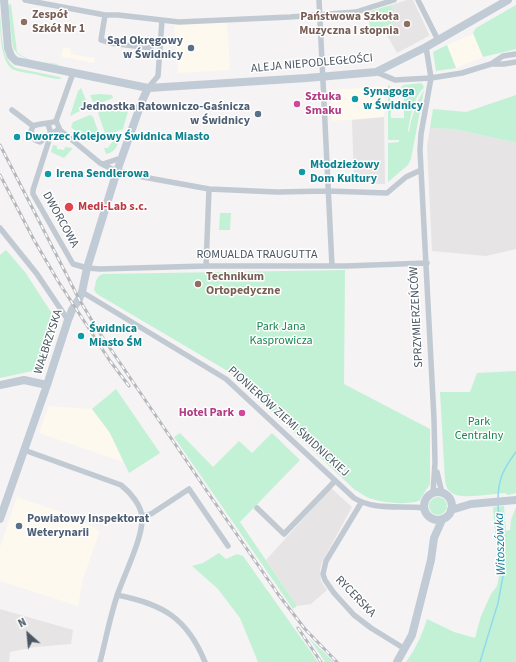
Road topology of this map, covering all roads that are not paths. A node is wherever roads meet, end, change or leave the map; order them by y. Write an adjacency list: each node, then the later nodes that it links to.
1 (4, 0): 17 (main road, ALEJA NIEPODLEGŁOŚCI)
2 (25, 0): 7 (street)
3 (318, 0): 8 (street)
4 (394, 0): 8 (street)
5 (418, 0): 10 (street)
6 (508, 0): 10 (main road, ALEJA NIEPODLEGŁOŚCI)
7 (105, 15): 9 (street); 12 (street)
8 (319, 15): 9 (street); 18 (street)
9 (162, 20): 12 (street)
10 (438, 40): 11 (main road, ALEJA NIEPODLEGŁOŚCI)
11 (426, 47): 16 (main road, ALEJA NIEPODLEGŁOŚCI); 19 (street)
12 (156, 49): 20 (street)
13 (516, 54): 15 (street)
14 (516, 62): 15 (street)
15 (491, 64): 19 (street)
16 (376, 72): 18 (main road, ALEJA NIEPODLEGŁOŚCI); 19 (street)
17 (73, 73): 20 (main road, ALEJA NIEPODLEGŁOŚCI); 23 (street)
18 (322, 77): 20 (main road, ALEJA NIEPODLEGŁOŚCI); 31 (street)
19 (431, 78): 28 (street, SPRZYMIERZEŃCÓW)
20 (148, 88): 26 (main road, WAŁBRZYSKA)
21 (12, 110): 24 (street)
22 (48, 124): 23 (street); 24 (street); 25 (street)
23 (58, 125): 25 (street); 27 (street)
24 (33, 126): 25 (street)
25 (51, 134): 36 (street, DWORCOWA)
26 (121, 158): 27 (street); 29 (main road, WAŁBRZYSKA)
27 (103, 164): 29 (street)
28 (421, 170): 31 (street); 33 (street, SPRZYMIERZEŃCÓW)
29 (117, 171): 30 (street); 36 (main road, WAŁBRZYSKA)
30 (209, 189): 31 (street); 34 (street)
31 (327, 191): 35 (street)
32 (0, 228): 38 (street)
33 (427, 263): 35 (street, ROMUALDA TRAUGUTTA); 42 (street, SPRZYMIERZEŃCÓW)
34 (206, 266): 35 (street, ROMUALDA TRAUGUTTA); 36 (street, ROMUALDA TRAUGUTTA)
35 (332, 266)
36 (87, 268): 37 (main road, WAŁBRZYSKA)
37 (82, 292): 38 (main road, WAŁBRZYSKA); 43 (street, PIONIERÓW ZIEMI ŚWIDNICKIEJ)
38 (68, 320): 40 (main road, WAŁBRZYSKA)
39 (0, 385): 40 (main road)
40 (47, 385): 41 (main road, WAŁBRZYSKA)
41 (24, 450): 53 (street); 54 (main road, WAŁBRZYSKA)
42 (435, 463): 44 (street, SPRZYMIERZEŃCÓW); 45 (street, SPRZYMIERZEŃCÓW)
43 (335, 481): 48 (street, PIONIERÓW ZIEMI ŚWIDNICKIEJ); 50 (street)
44 (433, 493): 45 (main road); 51 (main road)
45 (442, 493): 47 (main road)
46 (516, 500): 49 (main road)
47 (451, 501): 49 (main road); 52 (main road)
48 (361, 502): 51 (street, PIONIERÓW ZIEMI ŚWIDNICKIEJ); 60 (street, RYCERSKA)
49 (470, 504): 52 (main road)
50 (257, 508)
51 (424, 508): 55 (main road)
52 (451, 510): 56 (main road)
53 (142, 516): 58 (street); 59 (street)
54 (0, 519)
55 (431, 519): 56 (main road); 57 (main road)
56 (442, 520): 57 (main road)
57 (434, 538): 60 (main road)
58 (228, 546)
59 (117, 595): 61 (street); 62 (street)
60 (405, 649): 63 (main road)
61 (100, 662)
62 (205, 662)
63 (397, 662)

